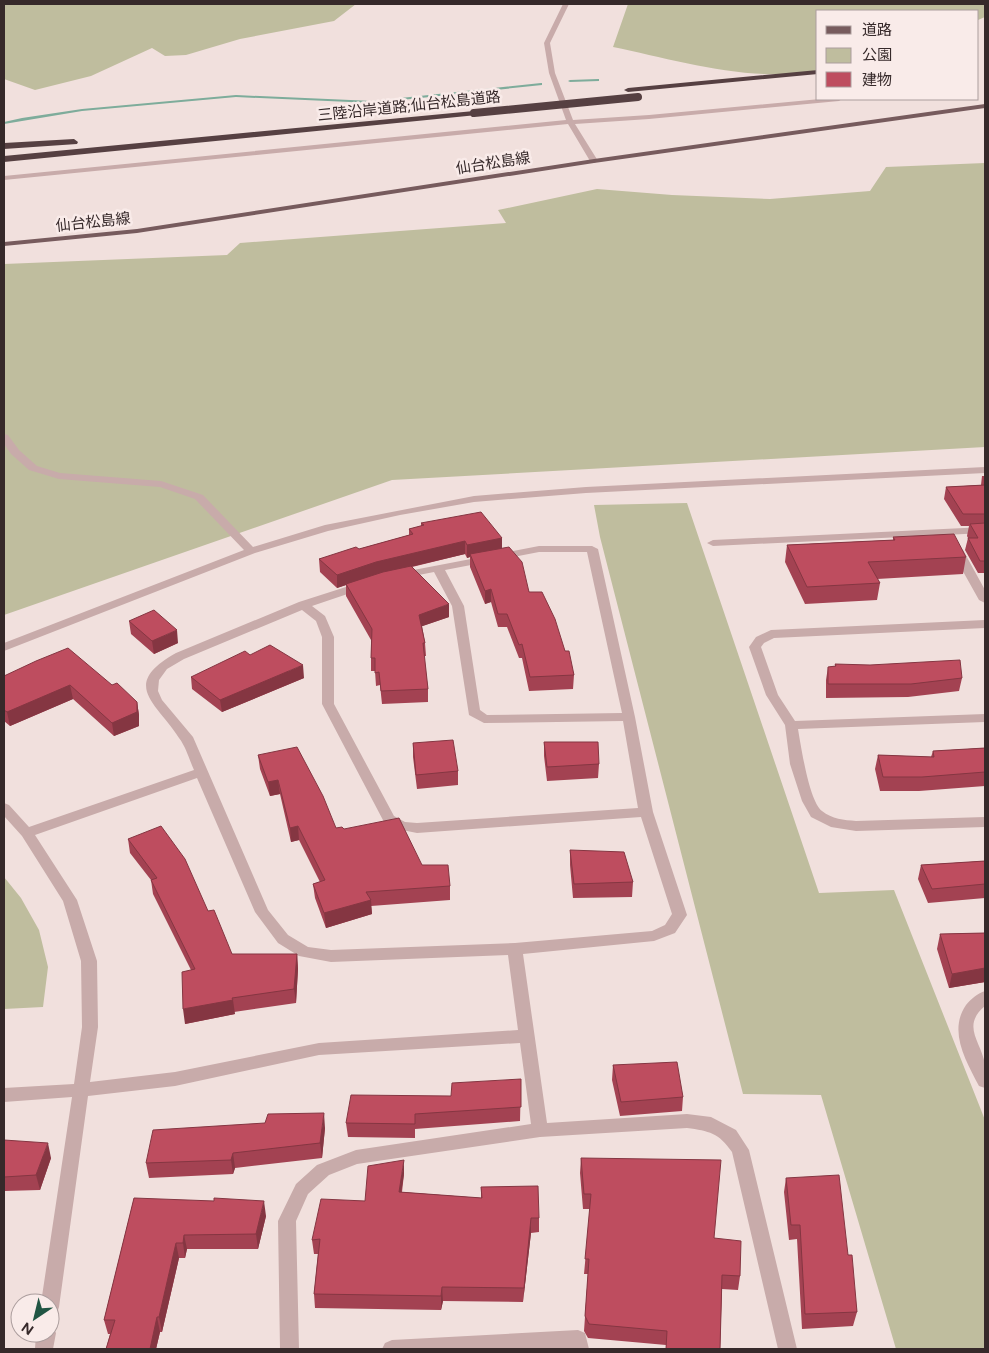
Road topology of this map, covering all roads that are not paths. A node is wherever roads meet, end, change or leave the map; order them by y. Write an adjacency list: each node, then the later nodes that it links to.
1 (566, 4): 7 (street)
2 (816, 72): 6 (highway, 三陸沿岸道路;仙台松島道路)
3 (816, 79): 6 (highway, 三陸沿岸道路;仙台松島道路, bridge)
4 (828, 100): 7 (street)
5 (985, 106): 13 (main road, 仙台松島線)
6 (474, 109): 8 (highway, 三陸沿岸道路;仙台松島道路); 9 (highway, 三陸沿岸道路;仙台松島道路)
7 (570, 122): 13 (street); 15 (street)
8 (240, 126)
9 (258, 134): 12 (highway, 三陸沿岸道路;仙台松島道路); 14 (highway)
10 (84, 141): 11 (highway)
11 (4, 147)
12 (4, 159)
13 (594, 162): 16 (main road, 仙台松島線)
14 (4, 164)
15 (4, 178)
16 (4, 244)
17 (4, 438): 22 (street)
18 (985, 470): 22 (street)
19 (985, 530): 20 (street)
20 (948, 532): 21 (street); 24 (street)
21 (713, 543)
22 (251, 551): 27 (street)
23 (437, 567): 25 (street); 28 (street); 28 (street)
24 (985, 600)
25 (303, 605): 31 (street); 33 (street)
26 (985, 624): 30 (street)
27 (4, 647)
28 (630, 717): 33 (street)
29 (985, 718): 30 (street)
30 (791, 725): 34 (street)
31 (201, 772): 35 (street); 36 (street)
32 (4, 808): 35 (street)
33 (646, 812): 36 (street)
34 (985, 822)
35 (27, 833): 40 (street)
36 (515, 949): 38 (street)
37 (985, 997): 39 (street)
38 (528, 1036): 40 (street); 42 (street)
39 (985, 1081)
40 (83, 1090): 41 (street); 43 (street)
41 (4, 1096)
42 (540, 1130): 44 (street); 47 (street)
43 (52, 1293)
44 (289, 1349)
45 (392, 1349): 46 (street)
46 (580, 1349)
47 (788, 1349)

